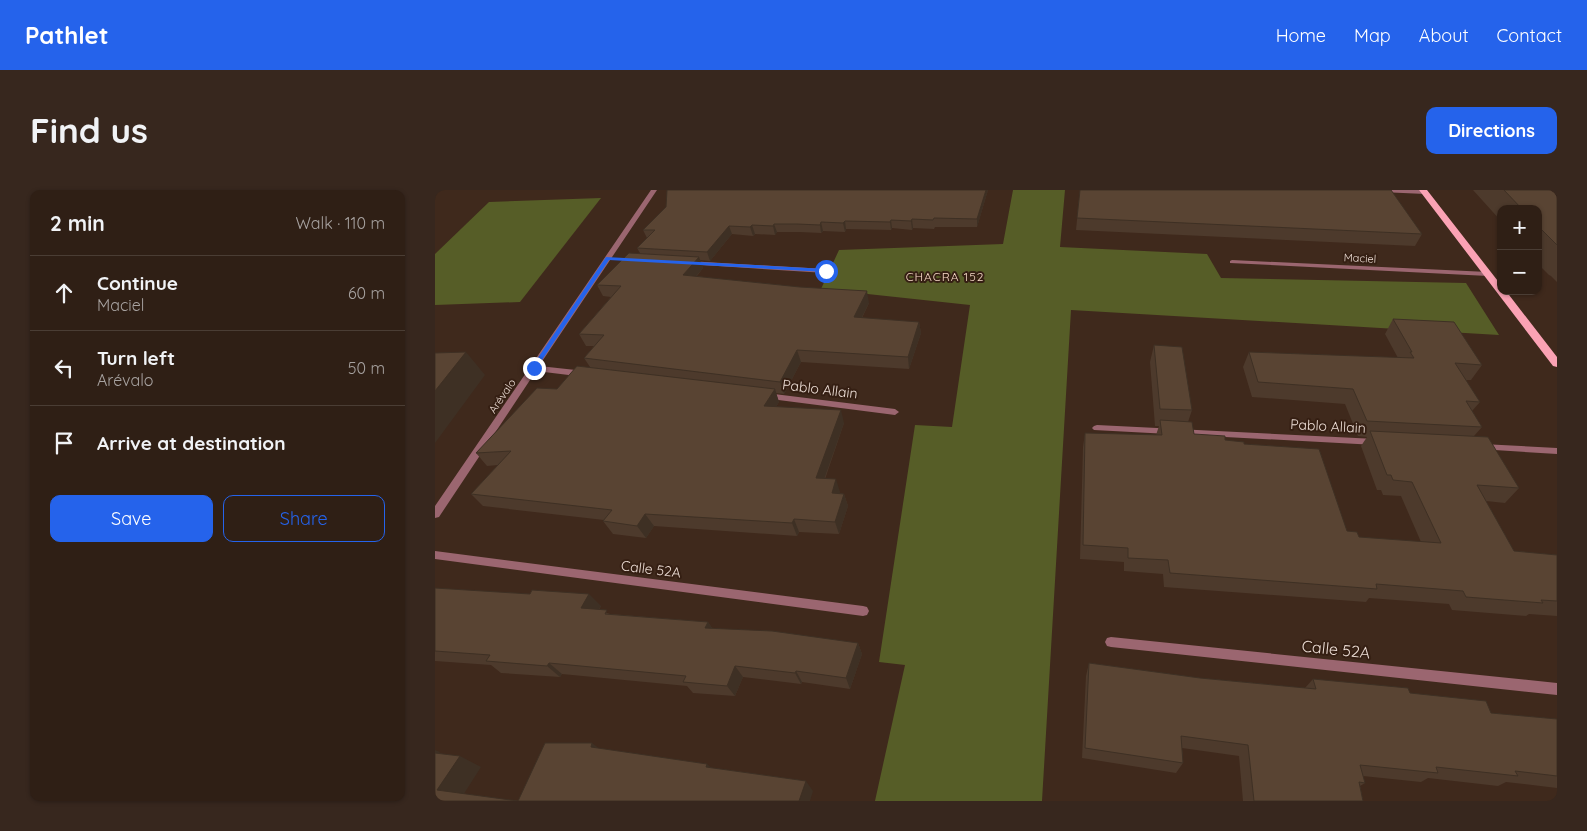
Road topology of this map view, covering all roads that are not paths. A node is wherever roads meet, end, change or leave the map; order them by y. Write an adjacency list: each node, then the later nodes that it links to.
1 (653, 190): 4 (street, Arévalo)
2 (1381, 190): 3 (street)
3 (1424, 191): 9 (main road)
4 (607, 259): 5 (street); 13 (street, Arévalo)
5 (617, 259)
6 (677, 262): 8 (street)
7 (1232, 262): 9 (street, Maciel)
8 (826, 271)
9 (1488, 274): 10 (main road)
10 (1497, 286)
11 (1504, 295): 12 (main road)
12 (1557, 364)
13 (534, 368): 14 (street); 21 (street, Arévalo)
14 (593, 375)
15 (758, 395): 16 (street, Pablo Allain)
16 (895, 412)
17 (1097, 428): 18 (street, Pablo Allain)
18 (1391, 443)
19 (1469, 446): 20 (street)
20 (1557, 451)
21 (435, 514)
22 (435, 555): 23 (street, Calle 52A)
23 (863, 611)
24 (1111, 642): 25 (street, Calle 52A)
25 (1557, 689)

